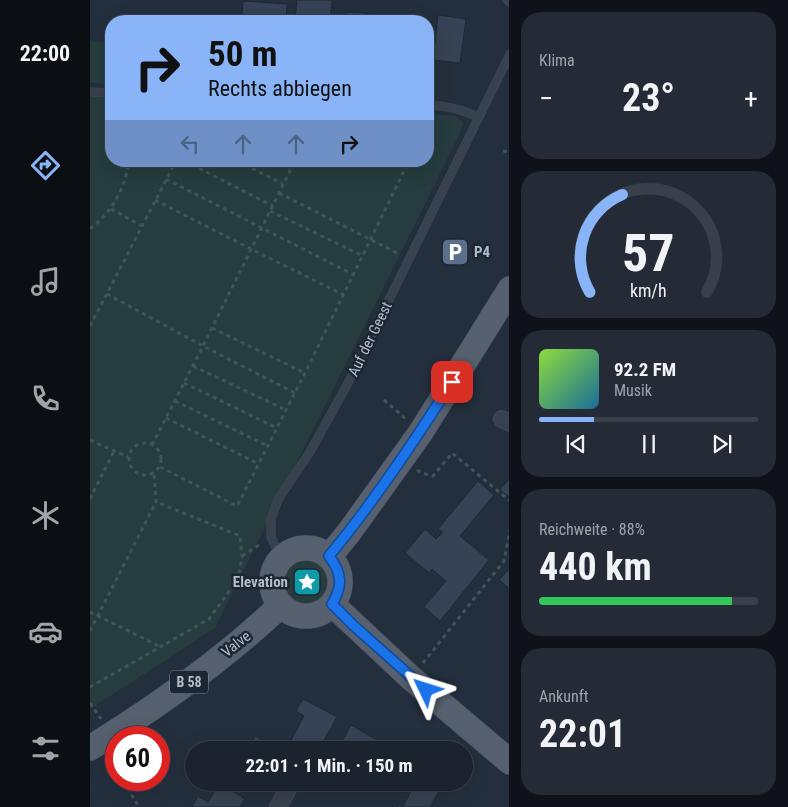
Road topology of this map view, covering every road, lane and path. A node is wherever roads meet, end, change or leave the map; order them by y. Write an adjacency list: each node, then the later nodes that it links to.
1 (509, 54): 5 (lane, Auf der Geest)
2 (90, 92): 3 (lane)
3 (105, 92)
4 (434, 105): 5 (lane)
5 (479, 117): 27 (lane, Auf der Geest)
6 (503, 151): 7 (path)
7 (509, 152)
8 (128, 167): 19 (path)
9 (173, 167): 14 (path)
10 (197, 167): 18 (path)
11 (250, 167): 15 (path)
12 (292, 167): 15 (path)
13 (406, 167): 24 (path)
14 (166, 179): 17 (path); 22 (path)
15 (283, 184): 16 (path)
16 (279, 193): 18 (path); 24 (path)
17 (156, 200): 21 (path); 25 (path)
18 (273, 206): 20 (path)
19 (111, 209): 21 (path); 23 (path)
20 (270, 211): 22 (path); 26 (path)
21 (142, 226): 30 (path)
22 (261, 228): 25 (path); 28 (path)
23 (90, 229)
24 (370, 240): 26 (path); 27 (path)
25 (251, 249): 31 (path); 33 (path)
26 (362, 256): 28 (path)
27 (408, 259): 58 (lane, Auf der Geest)
28 (354, 275): 31 (path)
29 (509, 289): 44 (main road)
30 (108, 294): 32 (path); 34 (path)
31 (344, 295): 36 (path)
32 (90, 326)
33 (212, 328): 34 (path); 36 (path)
34 (203, 346): 35 (path); 38 (path)
35 (193, 366): 37 (path); 41 (path)
36 (305, 374): 38 (path)
37 (184, 383): 40 (path); 43 (path)
38 (295, 393): 41 (path)
39 (384, 400): 44 (path)
40 (175, 401): 42 (path); 47 (path)
41 (286, 410): 43 (path)
42 (166, 418): 46 (path); 51 (path)
43 (277, 428): 47 (path)
44 (421, 432): 50 (main road)
45 (90, 440): 48 (path)
46 (152, 445): 49 (path); 52 (path)
47 (268, 446): 51 (path)
48 (114, 450): 49 (path); 54 (path)
49 (128, 457): 53 (path)
50 (402, 459): 55 (path); 59 (main road)
51 (258, 464): 52 (path)
52 (160, 467): 53 (path)
53 (154, 473): 56 (path)
54 (90, 497)
55 (509, 501)
56 (156, 502): 60 (path); 64 (path)
57 (509, 530): 66 (path)
58 (276, 547): 59 (main road); 60 (path); 62 (main road)
59 (329, 556): 61 (main road)
60 (242, 557): 67 (path)
61 (332, 604): 62 (main road); 72 (main road)
62 (281, 606): 71 (main road, Valve / B 58)
63 (90, 612): 64 (path)
64 (98, 616): 65 (path); 67 (path)
65 (90, 631)
66 (438, 644)
67 (161, 647): 68 (path)
68 (90, 688)
69 (90, 703): 70 (path)
70 (101, 718)
71 (90, 748)
72 (509, 762)
73 (129, 791): 75 (path)
74 (287, 791): 76 (street)
75 (139, 807)
76 (278, 807)

